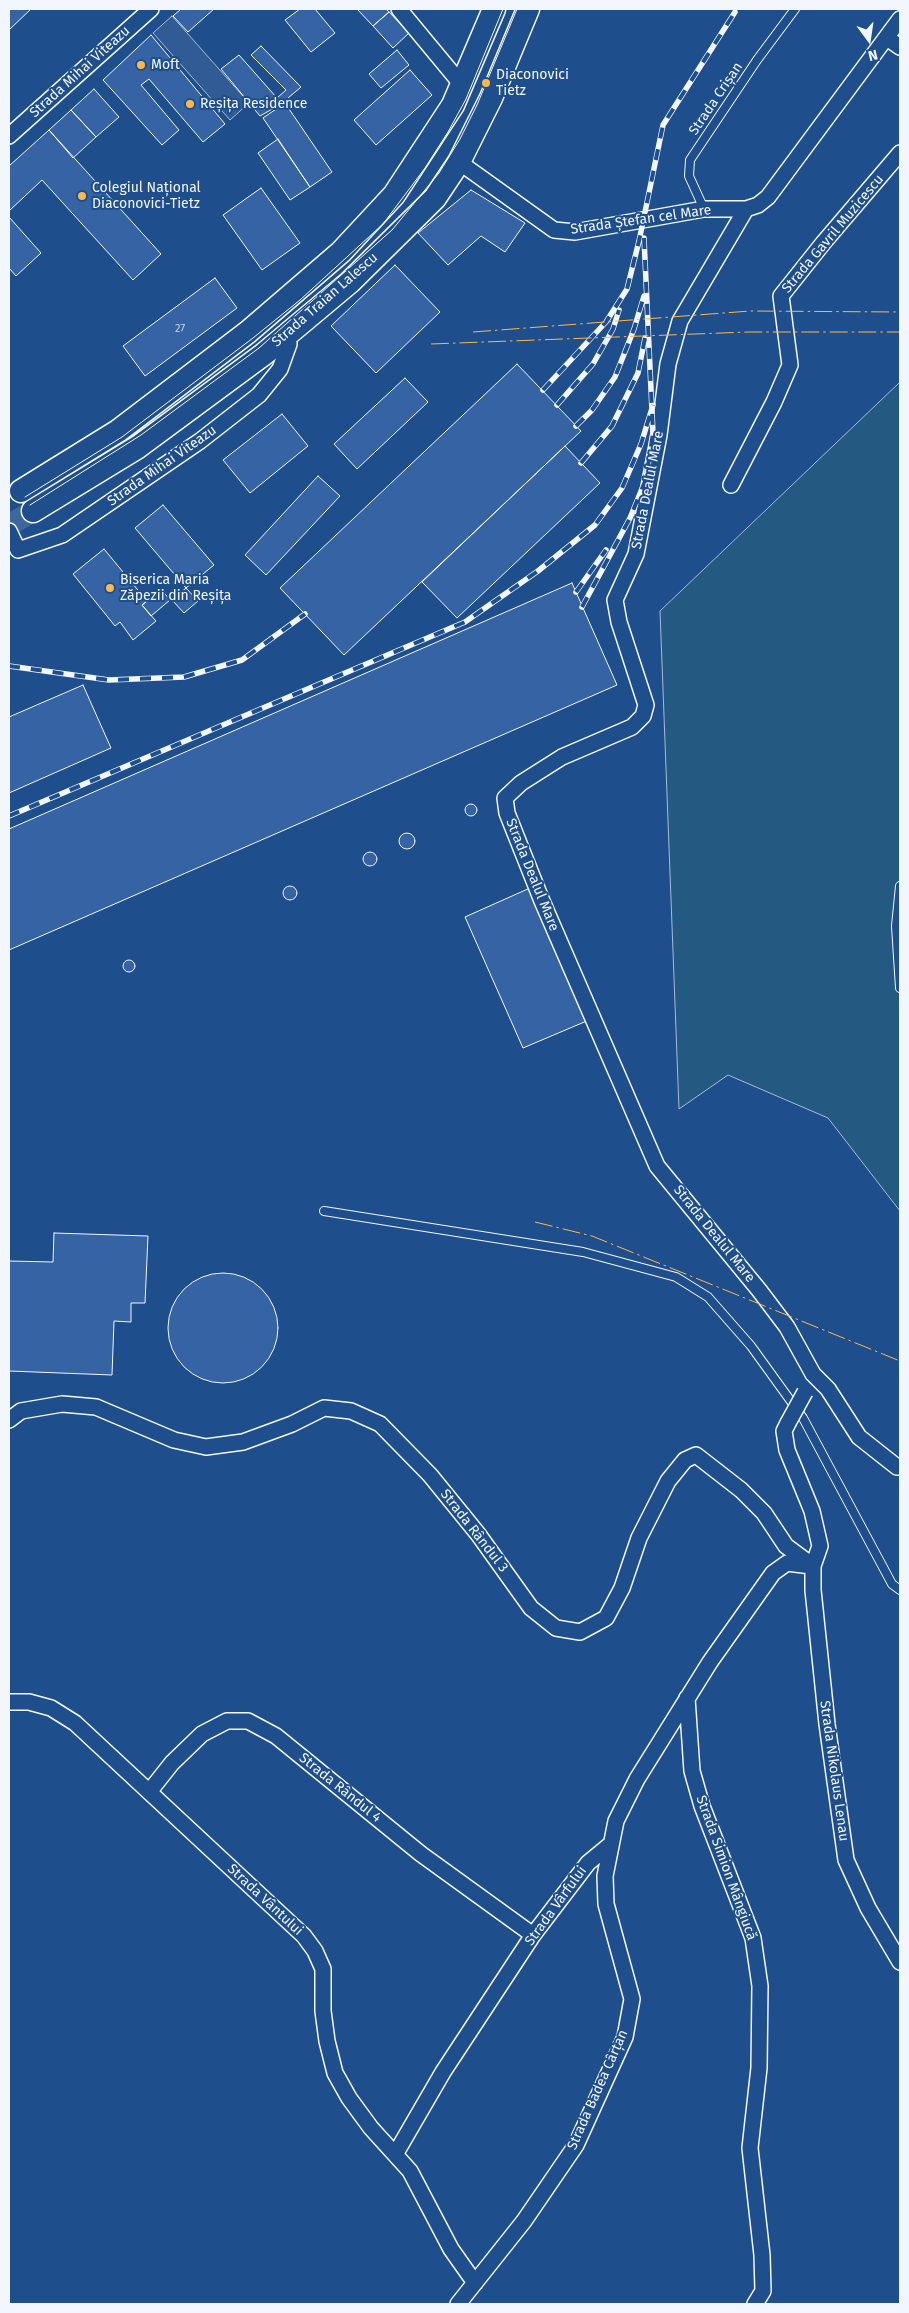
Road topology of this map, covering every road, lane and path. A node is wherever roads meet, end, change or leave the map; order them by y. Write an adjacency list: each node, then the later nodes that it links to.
1 (150, 9): 10 (street, Strada Mihai Viteazu)
2 (399, 9): 9 (street)
3 (494, 9): 9 (main road, Strada Traian Lalescu)
4 (528, 9): 12 (main road, Strada Traian Lalescu)
5 (795, 9): 13 (lane, Strada Crișan)
6 (900, 19): 7 (street, Strada Ștefan cel Mare)
7 (886, 38): 8 (street); 14 (street, Strada Ștefan cel Mare)
8 (900, 47)
9 (462, 85): 17 (main road, Strada Traian Lalescu)
10 (9, 136)
11 (900, 153): 16 (street, Strada Gavril Muzicescu)
12 (459, 162): 13 (street, Strada Ștefan cel Mare); 15 (main road, Strada Traian Lalescu)
13 (704, 209): 14 (street, Strada Ștefan cel Mare)
14 (746, 209): 23 (street, Strada Dealul Mare)
15 (287, 335): 18 (main road, Strada Traian Lalescu); 19 (street, Strada Mihai Viteazu)
16 (731, 485)
17 (21, 491)
18 (33, 511)
19 (9, 532)
20 (900, 886): 21 (lane)
21 (900, 988)
22 (324, 1211): 27 (lane)
23 (813, 1374): 25 (street); 26 (street, Strada Nikolaus Lenau, bridge)
24 (9, 1420): 26 (street, Strada Rândul 3)
25 (900, 1467)
26 (813, 1566): 28 (street); 33 (street, Strada Nikolaus Lenau)
27 (900, 1590)
28 (687, 1698): 31 (street); 37 (street, Strada Simion Mângiucă)
29 (9, 1702): 30 (street, Strada Vântului)
30 (149, 1792): 32 (street, Strada Rândul 4); 34 (street, Strada Vântului)
31 (611, 1844): 32 (street, Strada Vârfului); 35 (street, Strada Badea Cârțan)
32 (533, 1935): 34 (street, Strada Vârfului)
33 (900, 1962)
34 (396, 2153): 35 (street, Strada Vântului)
35 (475, 2283): 36 (street, Strada Badea Cârțan)
36 (458, 2304)
37 (755, 2304)

